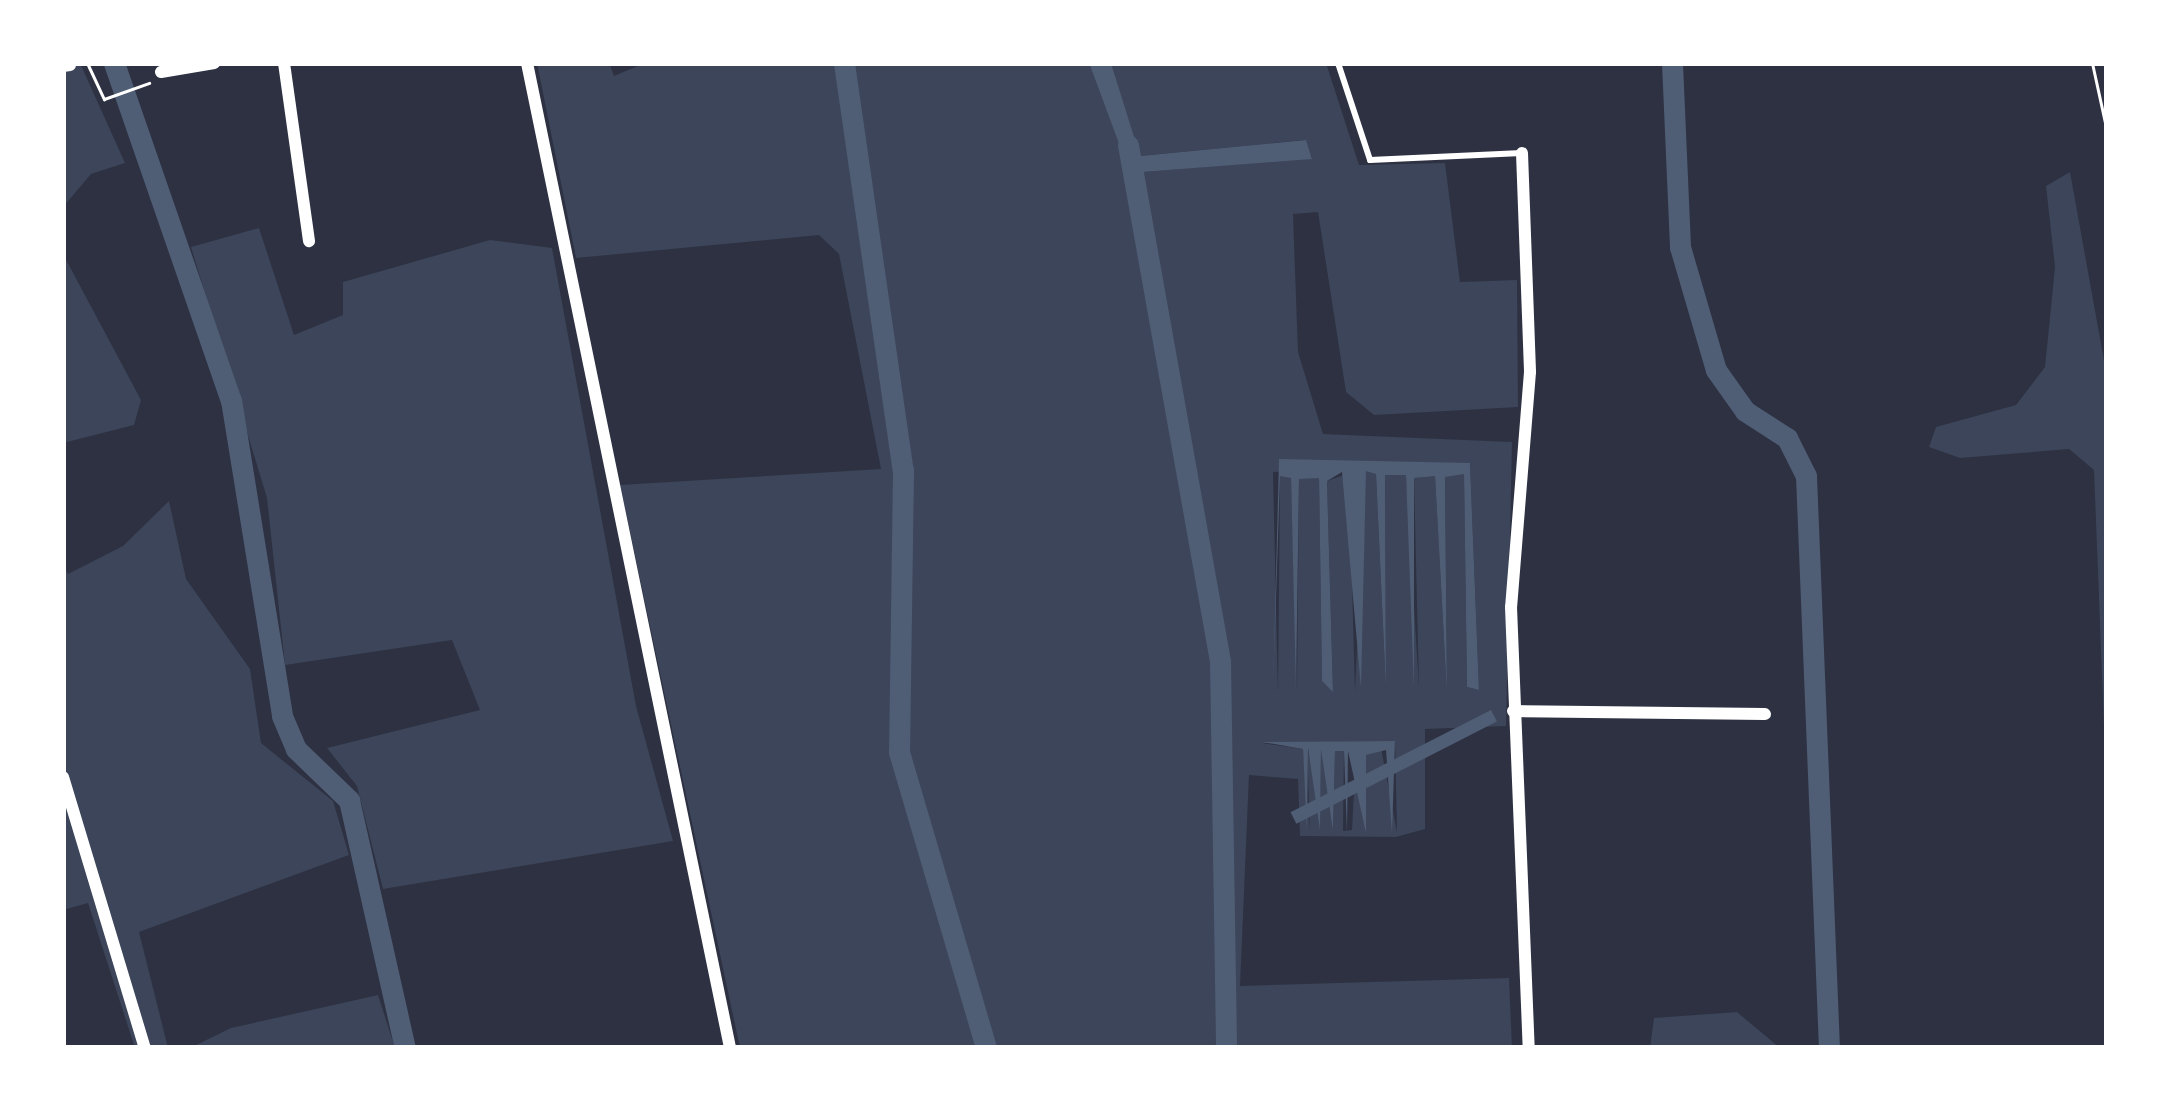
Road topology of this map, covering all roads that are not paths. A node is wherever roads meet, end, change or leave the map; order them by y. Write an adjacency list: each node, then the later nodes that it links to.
1 (214, 63): 5 (street)
2 (284, 63): 7 (street)
3 (526, 63): 12 (street)
4 (1338, 63): 6 (lane)
5 (157, 76)
6 (1522, 153): 8 (street)
7 (309, 242)
8 (1513, 711): 9 (street); 13 (street)
9 (1765, 714)
10 (63, 777): 11 (street)
11 (145, 1048)
12 (730, 1048)
13 (1529, 1048)

